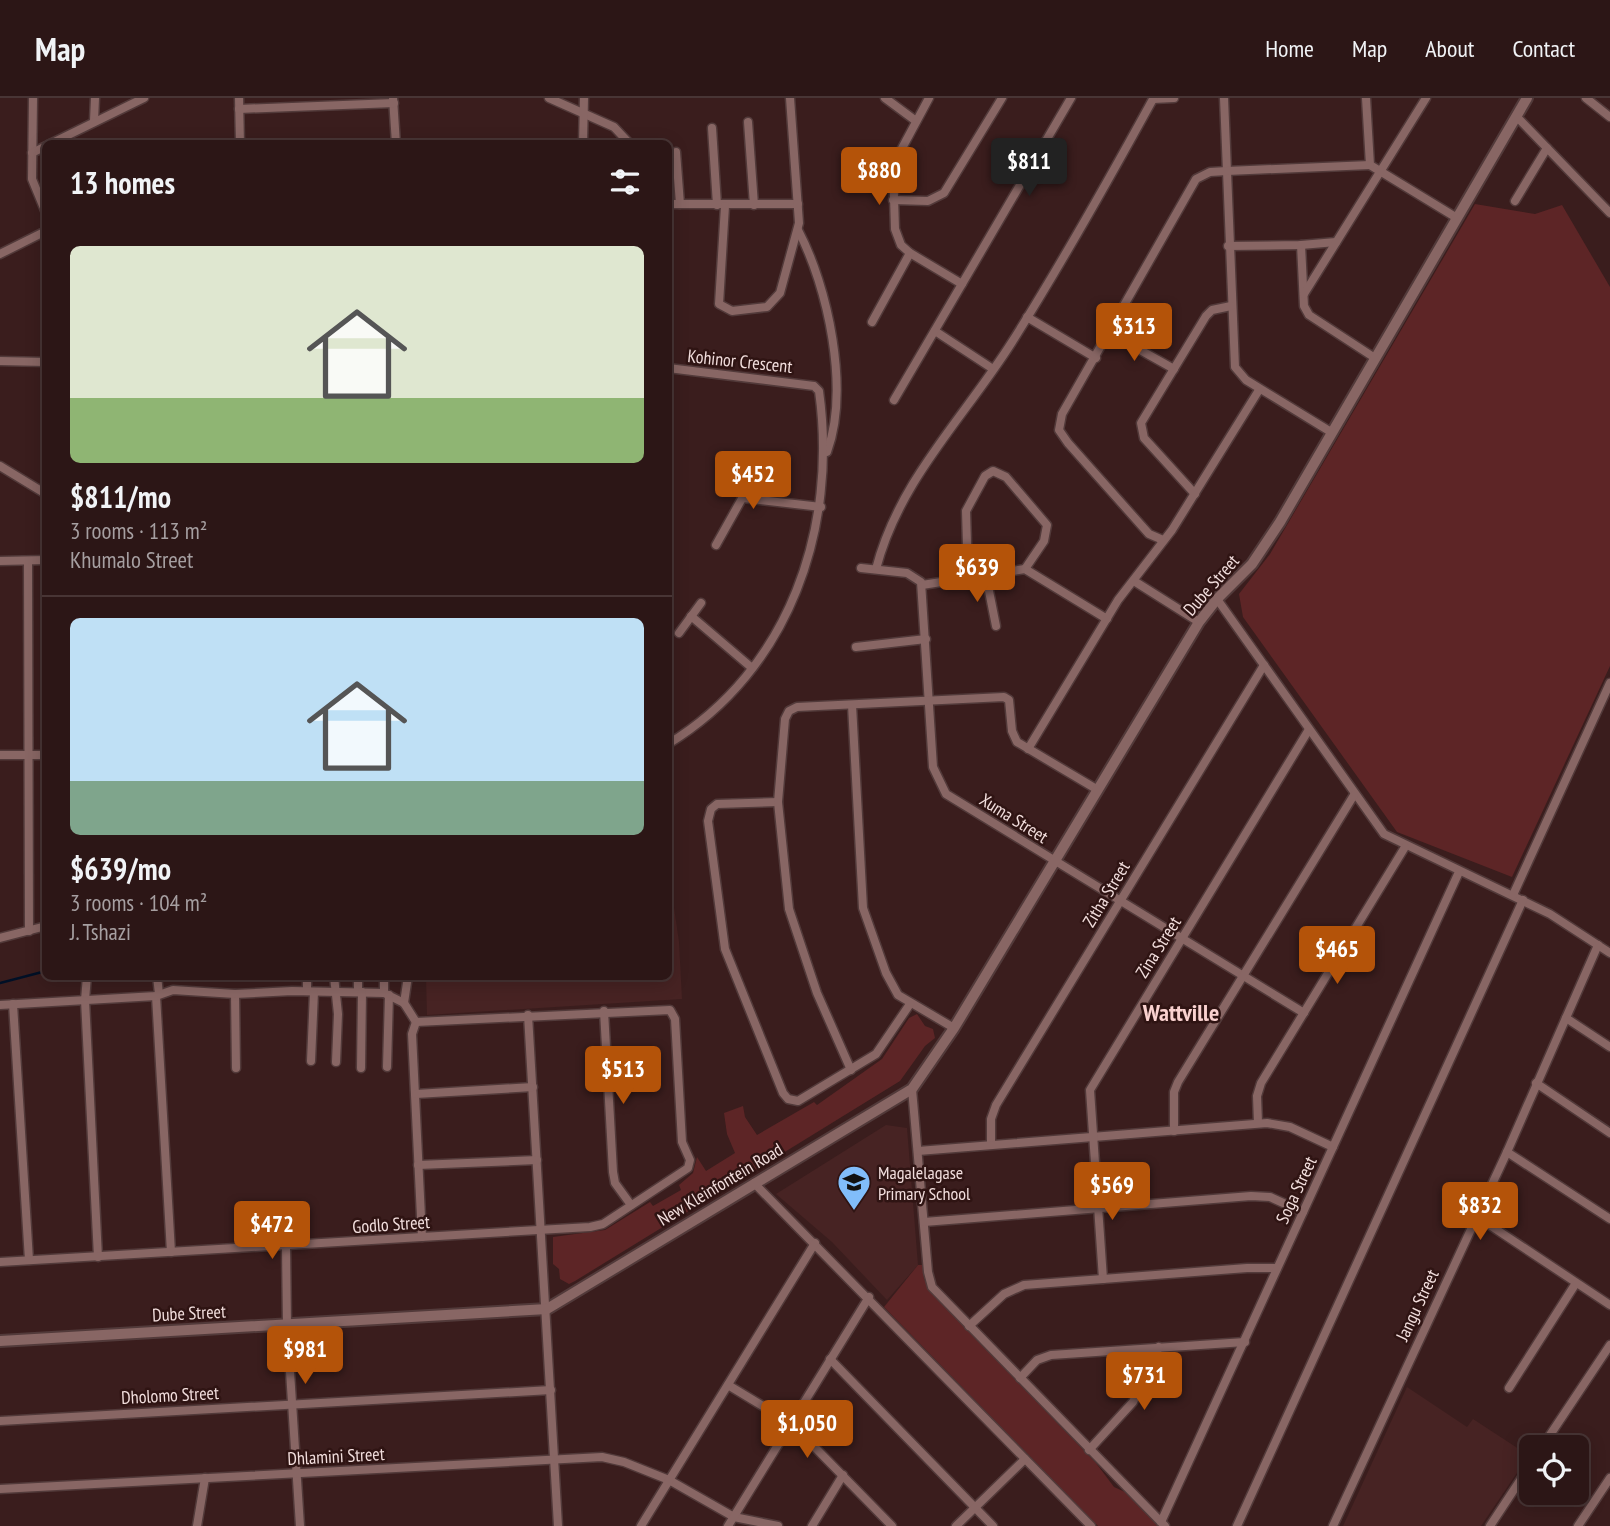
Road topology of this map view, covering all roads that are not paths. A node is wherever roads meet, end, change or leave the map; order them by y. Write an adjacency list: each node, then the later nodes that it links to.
1 (33, 98): 36 (street)
2 (94, 98): 24 (street)
3 (144, 98): 24 (street)
4 (239, 98): 20 (street)
5 (549, 98): 21 (street)
6 (584, 98): 21 (street)
7 (790, 98): 44 (street)
8 (885, 98): 25 (street)
9 (929, 98): 25 (street)
10 (1002, 98): 40 (street)
11 (1071, 98): 57 (street)
12 (1153, 98): 13 (street); 60 (street)
13 (1174, 98)
14 (1224, 98): 38 (street)
15 (1366, 98): 37 (street)
16 (1426, 98): 39 (street)
17 (1586, 98): 23 (street)
18 (1525, 99): 22 (street, Dube Street)
19 (393, 100): 20 (street); 30 (street)
20 (239, 109): 29 (street)
21 (583, 112): 31 (street); 32 (street)
22 (1516, 116): 34 (street); 49 (street, Dube Street)
23 (1610, 117)
24 (94, 121): 28 (street)
25 (916, 121): 40 (street)
26 (748, 122): 46 (street)
27 (712, 128): 47 (street)
28 (58, 140)
29 (240, 140)
30 (396, 140)
31 (583, 140)
32 (627, 140)
33 (42, 148): 36 (street)
34 (1547, 148): 41 (street); 48 (street)
35 (676, 152): 43 (street)
36 (32, 153): 45 (street)
37 (1370, 165): 38 (street); 39 (street)
38 (1227, 171): 53 (street); 63 (street)
39 (1381, 171): 49 (street); 52 (street)
40 (893, 200): 55 (street)
41 (1515, 201)
42 (672, 204): 43 (street)
43 (680, 204): 47 (street)
44 (798, 204): 46 (street); 50 (street)
45 (42, 205)
46 (754, 205): 47 (street)
47 (721, 206): 50 (street)
48 (1610, 213)
49 (1457, 218): 65 (street, Dube Street)
50 (798, 229): 74 (street)
51 (42, 233): 56 (street)
52 (1336, 242): 54 (street); 58 (street)
53 (1228, 246): 54 (street); 59 (street)
54 (1301, 246): 58 (street)
55 (910, 253): 57 (street); 61 (street)
56 (0, 254)
57 (962, 284): 62 (street)
58 (1304, 294): 65 (street)
59 (1231, 306): 70 (street); 71 (street)
60 (1027, 317): 64 (street); 69 (street)
61 (872, 322)
62 (935, 331): 69 (street); 72 (street)
63 (1108, 332): 64 (street); 70 (street)
64 (1096, 358): 81 (street)
65 (1375, 358): 73 (street, Dube Street)
66 (0, 361): 67 (street)
67 (42, 362)
68 (672, 368): 74 (street, Kohinor Crescent)
69 (993, 369): 87 (street)
70 (1174, 369): 78 (street)
71 (1259, 390): 73 (street); 78 (street)
72 (894, 400)
73 (1331, 432): 93 (street, Dube Street)
74 (825, 458): 80 (street, Kohinor Crescent)
75 (763, 461): 79 (street)
76 (0, 466): 77 (street)
77 (42, 492)
78 (1195, 494): 81 (street)
79 (743, 498): 80 (street); 82 (street)
80 (821, 507): 103 (street, Kohinor Crescent)
81 (1163, 540): 91 (street)
82 (716, 545)
83 (42, 560): 85 (street)
84 (0, 561): 85 (street)
85 (28, 561): 111 (street)
86 (861, 568): 87 (street)
87 (876, 569): 92 (street)
88 (1025, 569): 89 (street); 90 (street); 96 (street)
89 (986, 576): 90 (street); 98 (street)
90 (968, 578): 92 (street)
91 (1134, 581): 96 (street); 97 (street)
92 (922, 585): 100 (street, Xuma Street)
93 (1216, 599): 97 (street, Dube Street); 102 (street)
94 (701, 603): 95 (street)
95 (691, 615): 99 (street); 103 (street)
96 (1107, 618): 109 (street)
97 (1199, 622): 113 (street, Dube Street)
98 (996, 626)
99 (679, 633)
100 (926, 639): 101 (street); 105 (street, Xuma Street)
101 (856, 647)
102 (1264, 665): 107 (street); 121 (street, Zitha Street)
103 (752, 668): 108 (street, Kohinor Crescent)
104 (1610, 683): 119 (street)
105 (931, 701): 106 (street); 109 (street); 117 (street, Xuma Street)
106 (852, 705): 115 (street); 145 (street)
107 (1308, 731): 114 (street); 125 (street, Zina Street)
108 (672, 741)
109 (1028, 749): 113 (street)
110 (0, 755): 111 (street)
111 (29, 755): 112 (street); 123 (street)
112 (42, 755)
113 (1098, 790): 117 (street, Dube Street)
114 (1354, 795): 116 (street); 128 (street)
115 (778, 802): 159 (street); 159 (street)
116 (1405, 847): 118 (street); 148 (street)
117 (1055, 861): 121 (street, Xuma Street); 152 (street, Dube Street)
118 (1460, 872): 119 (street); 169 (street, Soga Street)
119 (1513, 895): 120 (street)
120 (1523, 900): 126 (street); 234 (street)
121 (1120, 901): 125 (street, Xuma Street); 168 (street, Zitha Street)
122 (42, 927): 123 (street)
123 (29, 931): 124 (street)
124 (0, 938)
125 (1182, 938): 128 (street, Xuma Street); 167 (street, Zina Street)
126 (1598, 945): 127 (street); 150 (street, Jangu Street)
127 (1610, 953)
128 (1242, 975): 148 (street, Xuma Street); 165 (street)
129 (87, 980): 142 (street)
130 (157, 980): 141 (street)
131 (308, 980): 136 (street)
132 (334, 980): 137 (street)
133 (358, 980): 138 (street)
134 (385, 980): 140 (street)
135 (407, 980): 143 (street)
136 (310, 992): 137 (street); 139 (street); 154 (street)
137 (335, 992): 138 (street); 155 (street)
138 (360, 992): 140 (street); 158 (street)
139 (235, 994): 141 (street); 157 (street)
140 (387, 994): 143 (street); 156 (street)
141 (157, 995): 142 (street); 185 (street)
142 (85, 1000): 144 (street); 186 (street)
143 (404, 1003): 151 (street)
144 (13, 1004): 146 (street); 187 (street)
145 (910, 1004): 152 (street); 159 (street)
146 (0, 1005)
147 (604, 1011): 149 (street); 175 (street); 175 (street, Godlo Street)
148 (1304, 1013): 164 (street)
149 (528, 1015): 151 (street); 161 (street)
150 (1566, 1017): 153 (street); 160 (street, Jangu Street)
151 (416, 1021): 163 (street)
152 (954, 1028): 162 (street, Dube Street)
153 (1610, 1047)
154 (311, 1061)
155 (336, 1062)
156 (387, 1067)
157 (236, 1068)
158 (361, 1068)
159 (851, 1070)
160 (1536, 1083): 166 (street); 171 (street, Jangu Street)
161 (533, 1087): 163 (street); 172 (street)
162 (912, 1089): 170 (street); 174 (street, New Kleinfontein Road)
163 (416, 1094): 173 (street)
164 (1258, 1123): 165 (street); 169 (street)
165 (1174, 1131): 167 (street)
166 (1610, 1133)
167 (1093, 1137): 168 (street); 176 (street, Zina Street)
168 (991, 1143): 170 (street)
169 (1333, 1147): 177 (street, Soga Street)
170 (918, 1151): 180 (street)
171 (1507, 1152): 178 (street, Jangu Street); 179 (street)
172 (537, 1160): 173 (street); 181 (street)
173 (418, 1165): 182 (street)
174 (754, 1183): 183 (street); 194 (street, New Kleinfontein Road)
175 (631, 1205): 181 (street, Godlo Street)
176 (1098, 1209): 177 (street); 180 (street); 190 (street, Zina Street)
177 (1303, 1212): 189 (street, Soga Street)
178 (1476, 1216): 191 (street); 235 (street, Jangu Street)
179 (1610, 1219)
180 (924, 1222): 196 (street)
181 (541, 1230): 182 (street, Godlo Street); 194 (street)
182 (422, 1237): 184 (street, Godlo Street)
183 (815, 1243): 192 (street); 203 (street)
184 (286, 1247): 185 (street, Godlo Street); 195 (street)
185 (171, 1252): 186 (street, Godlo Street)
186 (99, 1257): 187 (street, Godlo Street)
187 (29, 1260): 188 (street, Godlo Street)
188 (0, 1262)
189 (1277, 1268): 190 (street); 198 (street, Soga Street)
190 (1103, 1279): 196 (street)
191 (1576, 1283): 193 (street); 204 (street)
192 (869, 1297): 201 (street); 211 (street)
193 (1610, 1306)
194 (547, 1309): 195 (street, Dube Street); 205 (street)
195 (288, 1325): 197 (street, Dube Street); 206 (street)
196 (969, 1326): 202 (street)
197 (0, 1341)
198 (1245, 1342): 200 (street); 222 (street, Soga Street)
199 (1610, 1345): 209 (street)
200 (1158, 1347): 202 (street); 210 (street)
201 (830, 1359): 208 (street); 220 (street)
202 (1020, 1378): 210 (street)
203 (728, 1385): 208 (street); 217 (street)
204 (1509, 1388)
205 (551, 1390): 206 (street, Dholomo Street); 212 (street)
206 (292, 1404): 207 (street, Dholomo Street); 213 (street)
207 (0, 1421)
208 (792, 1423): 214 (street); 221 (street)
209 (1550, 1435)
210 (1089, 1450): 222 (street)
211 (1026, 1459): 220 (street); 233 (street)
212 (556, 1460): 213 (street, Dhlamini Street); 217 (street, Dhlamini Street); 225 (street)
213 (296, 1474): 215 (street, Dhlamini Street); 224 (street)
214 (843, 1475): 229 (street); 230 (street)
215 (205, 1478): 219 (street, Dhlamini Street); 223 (street)
216 (1610, 1478): 237 (street)
217 (670, 1480): 221 (street, Dhlamini Street); 226 (street)
218 (1519, 1482): 236 (street)
219 (0, 1489)
220 (975, 1507): 231 (street); 232 (street)
221 (734, 1517): 227 (street); 228 (street, Dhlamini Street)
222 (1163, 1524)
223 (197, 1526)
224 (300, 1526)
225 (558, 1526)
226 (641, 1526)
227 (728, 1526)
228 (778, 1526)
229 (812, 1526)
230 (892, 1526)
231 (956, 1526)
232 (993, 1526)
233 (1091, 1526)
234 (1237, 1526)
235 (1333, 1526)
236 (1490, 1526)
237 (1578, 1526)

